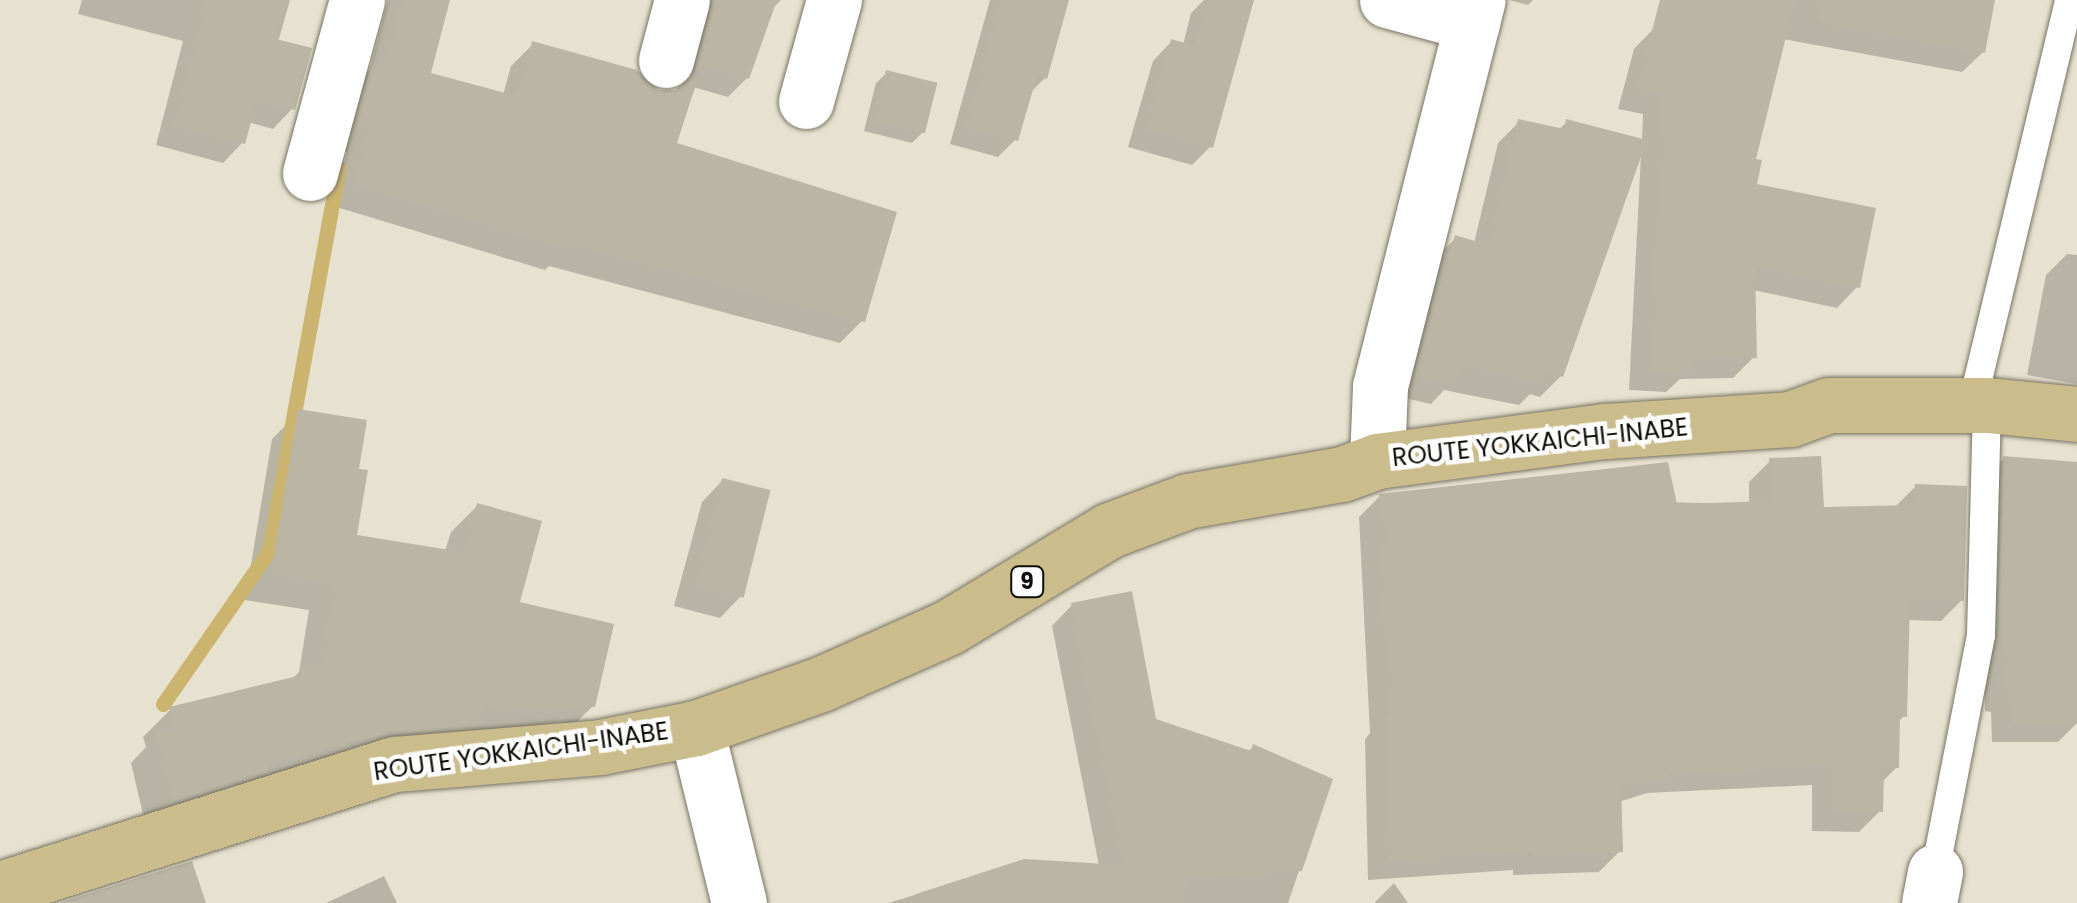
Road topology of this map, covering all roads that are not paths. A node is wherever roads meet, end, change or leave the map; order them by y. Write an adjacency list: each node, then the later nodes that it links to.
1 (357, 0): 9 (street)
2 (682, 0): 7 (street)
3 (834, 0): 8 (street)
4 (1386, 0): 6 (street)
5 (2069, 0): 10 (lane)
6 (1475, 11): 12 (street)
7 (666, 60)
8 (806, 101)
9 (310, 172)
10 (1980, 405): 11 (main road, ROUTE YOKKAICHI-INABE / 9); 12 (main road, ROUTE YOKKAICHI-INABE / 9); 14 (lane)
11 (2077, 414)
12 (1377, 461): 13 (main road, ROUTE YOKKAICHI-INABE / 9)
13 (696, 728): 15 (main road, ROUTE YOKKAICHI-INABE / 9); 16 (street)
14 (1932, 887)
15 (0, 889)
16 (736, 889)

